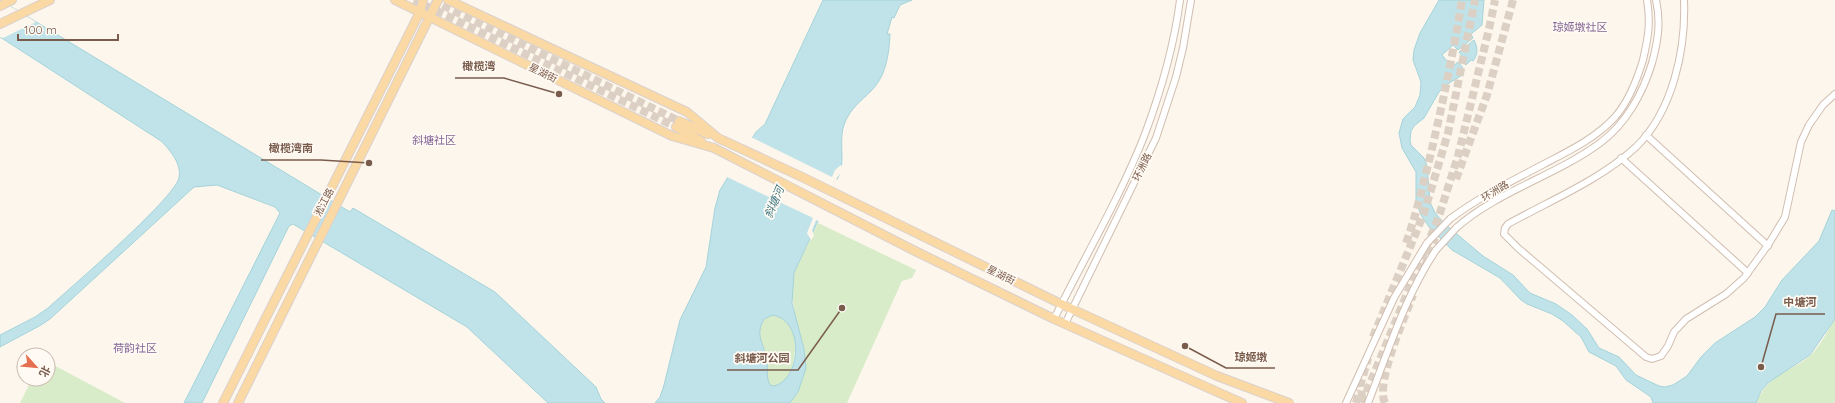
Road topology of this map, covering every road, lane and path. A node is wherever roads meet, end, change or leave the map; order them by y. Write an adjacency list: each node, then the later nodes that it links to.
1 (12, 0): 12 (main road)
2 (50, 0): 15 (main road)
3 (395, 0): 13 (main road, 星湖街)
4 (423, 0): 13 (main road, 淞江路)
5 (438, 0): 14 (main road, 淞江路)
6 (448, 0): 18 (main road, 星湖街)
7 (1180, 0): 23 (street, 环洲路)
8 (1191, 0): 24 (street, 环洲路)
9 (1648, 0): 31 (street, 环洲路, bridge)
10 (1656, 0): 32 (street, 环洲路, bridge)
11 (1684, 0): 17 (street)
12 (0, 6)
13 (420, 12): 14 (main road, 星湖街); 27 (main road, 淞江路)
14 (430, 18): 19 (main road, 星湖街); 28 (main road, 淞江路)
15 (0, 24)
16 (1835, 94): 21 (street)
17 (1646, 135): 20 (street); 21 (street)
18 (718, 138): 19 (main road, 星湖街); 23 (main road, 星湖街)
19 (714, 148): 25 (main road, 星湖街)
20 (1621, 158): 22 (street); 22 (street)
21 (1768, 246): 22 (street)
22 (1748, 273)
23 (1061, 304): 24 (main road, 星湖街); 25 (street, 环洲路)
24 (1072, 309): 26 (street, 环洲路); 30 (main road, 星湖街)
25 (1054, 319): 26 (main road, 星湖街)
26 (1064, 324): 29 (main road, 星湖街)
27 (223, 403)
28 (238, 403)
29 (1242, 403)
30 (1289, 403)
31 (1346, 403)
32 (1368, 403)

